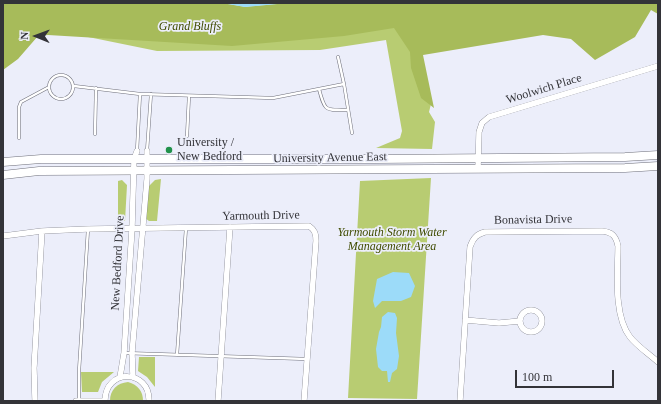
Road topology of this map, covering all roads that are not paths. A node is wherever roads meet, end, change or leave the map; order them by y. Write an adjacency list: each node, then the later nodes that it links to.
1 (338, 57): 3 (lane)
2 (658, 66): 19 (street, Woolwich Place)
3 (344, 84): 7 (lane); 11 (lane)
4 (74, 86): 5 (lane); 5 (lane); 6 (lane)
5 (49, 87): 15 (lane)
6 (96, 88): 8 (lane); 13 (lane)
7 (319, 89): 10 (lane); 11 (lane)
8 (140, 94): 9 (lane); 16 (lane)
9 (150, 94): 10 (lane); 17 (lane)
10 (189, 96): 14 (lane)
11 (348, 110): 12 (lane)
12 (352, 133)
13 (95, 134)
14 (187, 136)
15 (19, 138)
16 (137, 151): 20 (street, New Bedford Drive)
17 (147, 155): 19 (main road, University Avenue East); 20 (main road, University Avenue East); 25 (street, New Bedford Drive)
18 (658, 155): 19 (main road, University Avenue East)
19 (478, 158): 23 (street, Woolwich Place)
20 (134, 159): 21 (main road, University Avenue East); 24 (street, New Bedford Drive)
21 (3, 162)
22 (658, 166): 23 (main road, University Avenue East)
23 (478, 169): 25 (main road, University Avenue East)
24 (133, 171): 25 (main road, University Avenue East); 26 (main road, University Avenue East); 31 (street, New Bedford Drive)
25 (147, 171): 28 (street, New Bedford Drive)
26 (3, 175)
27 (230, 227): 29 (street, Yarmouth Drive); 39 (street); 40 (street, Yarmouth Drive)
28 (143, 228): 29 (street, Yarmouth Drive); 31 (street, Yarmouth Drive); 37 (street, New Bedford Drive)
29 (186, 228): 38 (lane)
30 (88, 229): 31 (street, Yarmouth Drive); 32 (street, Yarmouth Drive); 46 (lane)
31 (132, 229): 36 (street, New Bedford Drive)
32 (42, 231): 33 (street, Yarmouth Drive); 44 (street)
33 (3, 236)
34 (466, 320): 35 (street); 41 (street, Bonavista Drive); 51 (street, Bonavista Drive)
35 (520, 321): 35 (street)
36 (124, 353): 37 (lane); 42 (street, New Bedford Drive)
37 (132, 354): 38 (lane); 43 (street, New Bedford Drive)
38 (177, 355): 39 (lane)
39 (222, 357): 40 (lane); 49 (street)
40 (308, 359): 50 (street, Yarmouth Drive)
41 (658, 362)
42 (120, 377): 43 (street); 47 (street)
43 (133, 377): 48 (street)
44 (35, 401)
45 (76, 401): 46 (street)
46 (79, 401): 47 (street)
47 (105, 401)
48 (149, 401)
49 (218, 401)
50 (304, 401)
51 (460, 401)

